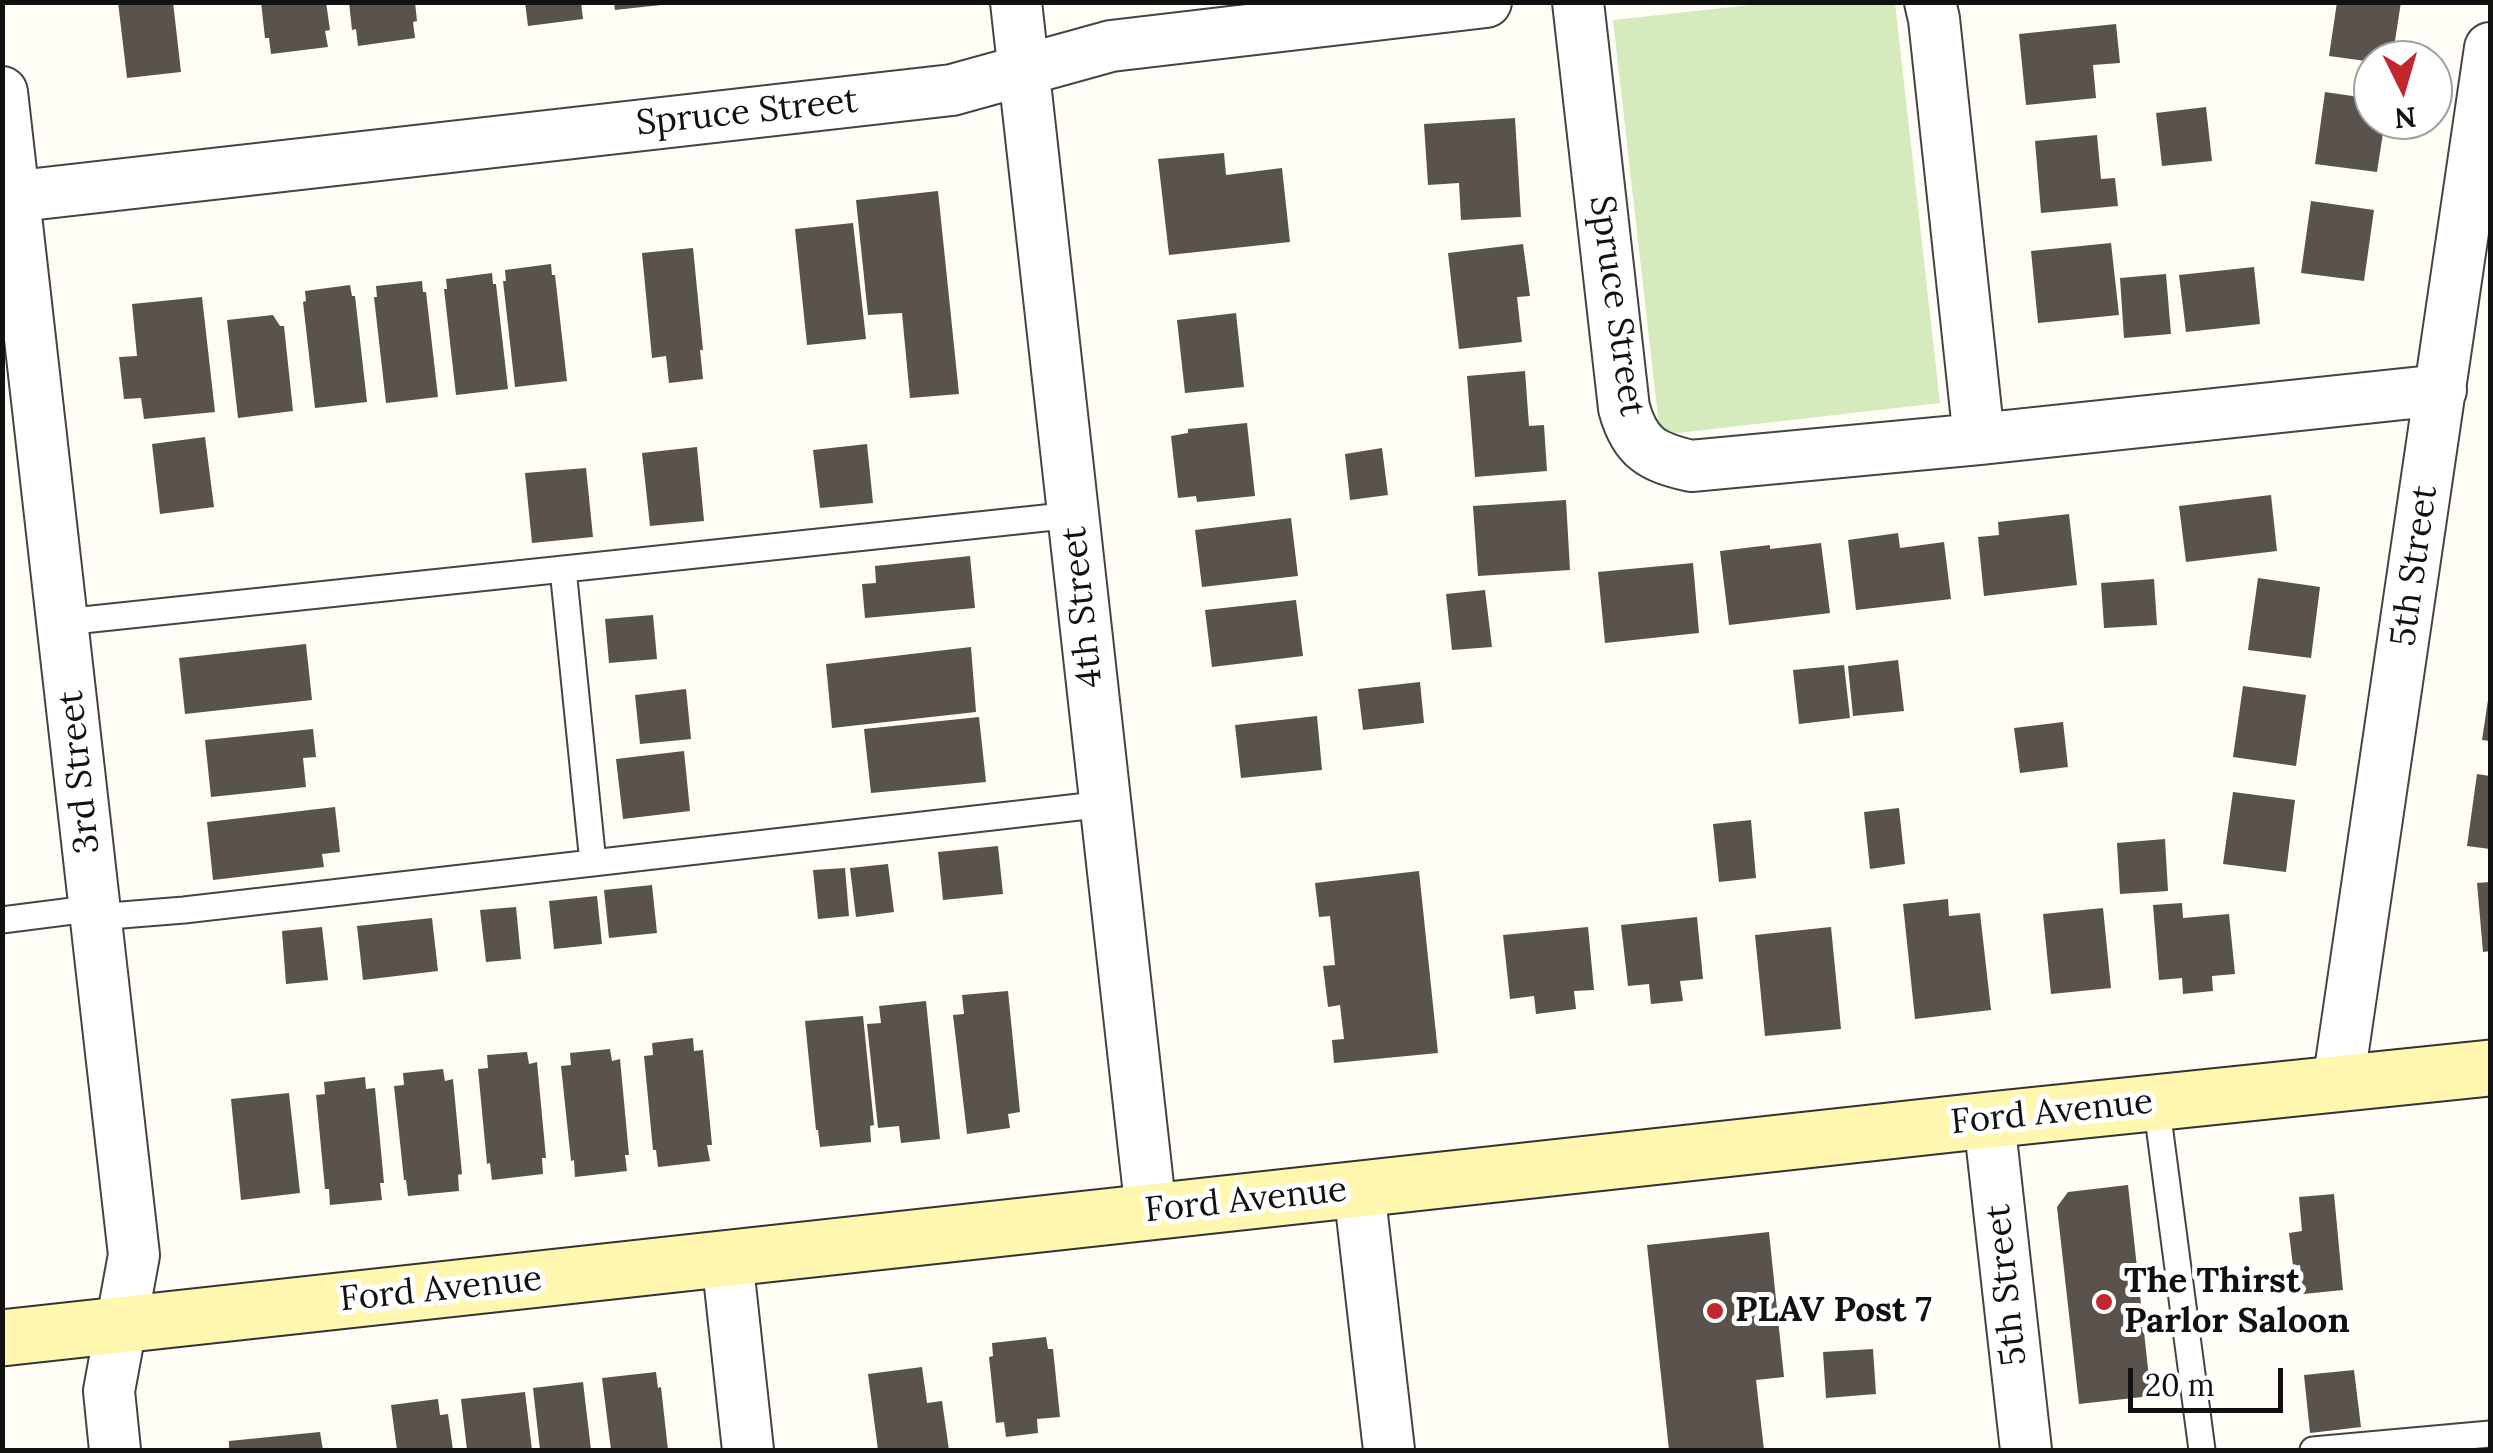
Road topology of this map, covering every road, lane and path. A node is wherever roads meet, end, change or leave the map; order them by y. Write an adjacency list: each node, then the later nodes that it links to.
1 (1016, 2): 6 (street, 4th Street)
2 (1486, 2): 6 (street, Spruce Street)
3 (1578, 2): 10 (street, Spruce Street)
4 (1930, 2): 10 (street)
5 (2490, 48): 9 (street, 5th Street)
6 (1023, 70): 8 (street, Spruce Street); 11 (street, 4th Street)
7 (2, 92): 8 (street, 3rd Street)
8 (8, 198): 13 (street, 3rd Street)
9 (2441, 390): 10 (street, Spruce Street); 19 (street, 5th Street)
10 (1979, 439)
11 (1073, 515): 12 (lane); 14 (street, 4th Street)
12 (563, 570): 13 (lane); 15 (lane)
13 (64, 622): 16 (street, 3rd Street)
14 (1105, 804): 15 (lane); 23 (street, 4th Street)
15 (593, 863): 16 (lane)
16 (96, 913): 17 (lane); 25 (street, 3rd Street)
17 (2, 920)
18 (2490, 1068): 19 (main road, Ford Avenue)
19 (2338, 1084): 20 (main road, Ford Avenue)
20 (2156, 1102): 21 (main road, Ford Avenue); 32 (lane)
21 (1989, 1120): 22 (main road, Ford Avenue); 31 (street, 5th Street)
22 (1359, 1188): 23 (main road, Ford Avenue); 30 (street)
23 (1151, 1212): 24 (main road, Ford Avenue)
24 (727, 1258): 25 (main road, Ford Avenue); 29 (street)
25 (122, 1325): 26 (main road, Ford Avenue); 28 (street, 3rd Street)
26 (2, 1338)
27 (2490, 1434): 33 (lane)
28 (115, 1450)
29 (748, 1450)
30 (1389, 1450)
31 (2026, 1450)
32 (2202, 1450)
33 (2313, 1450)

